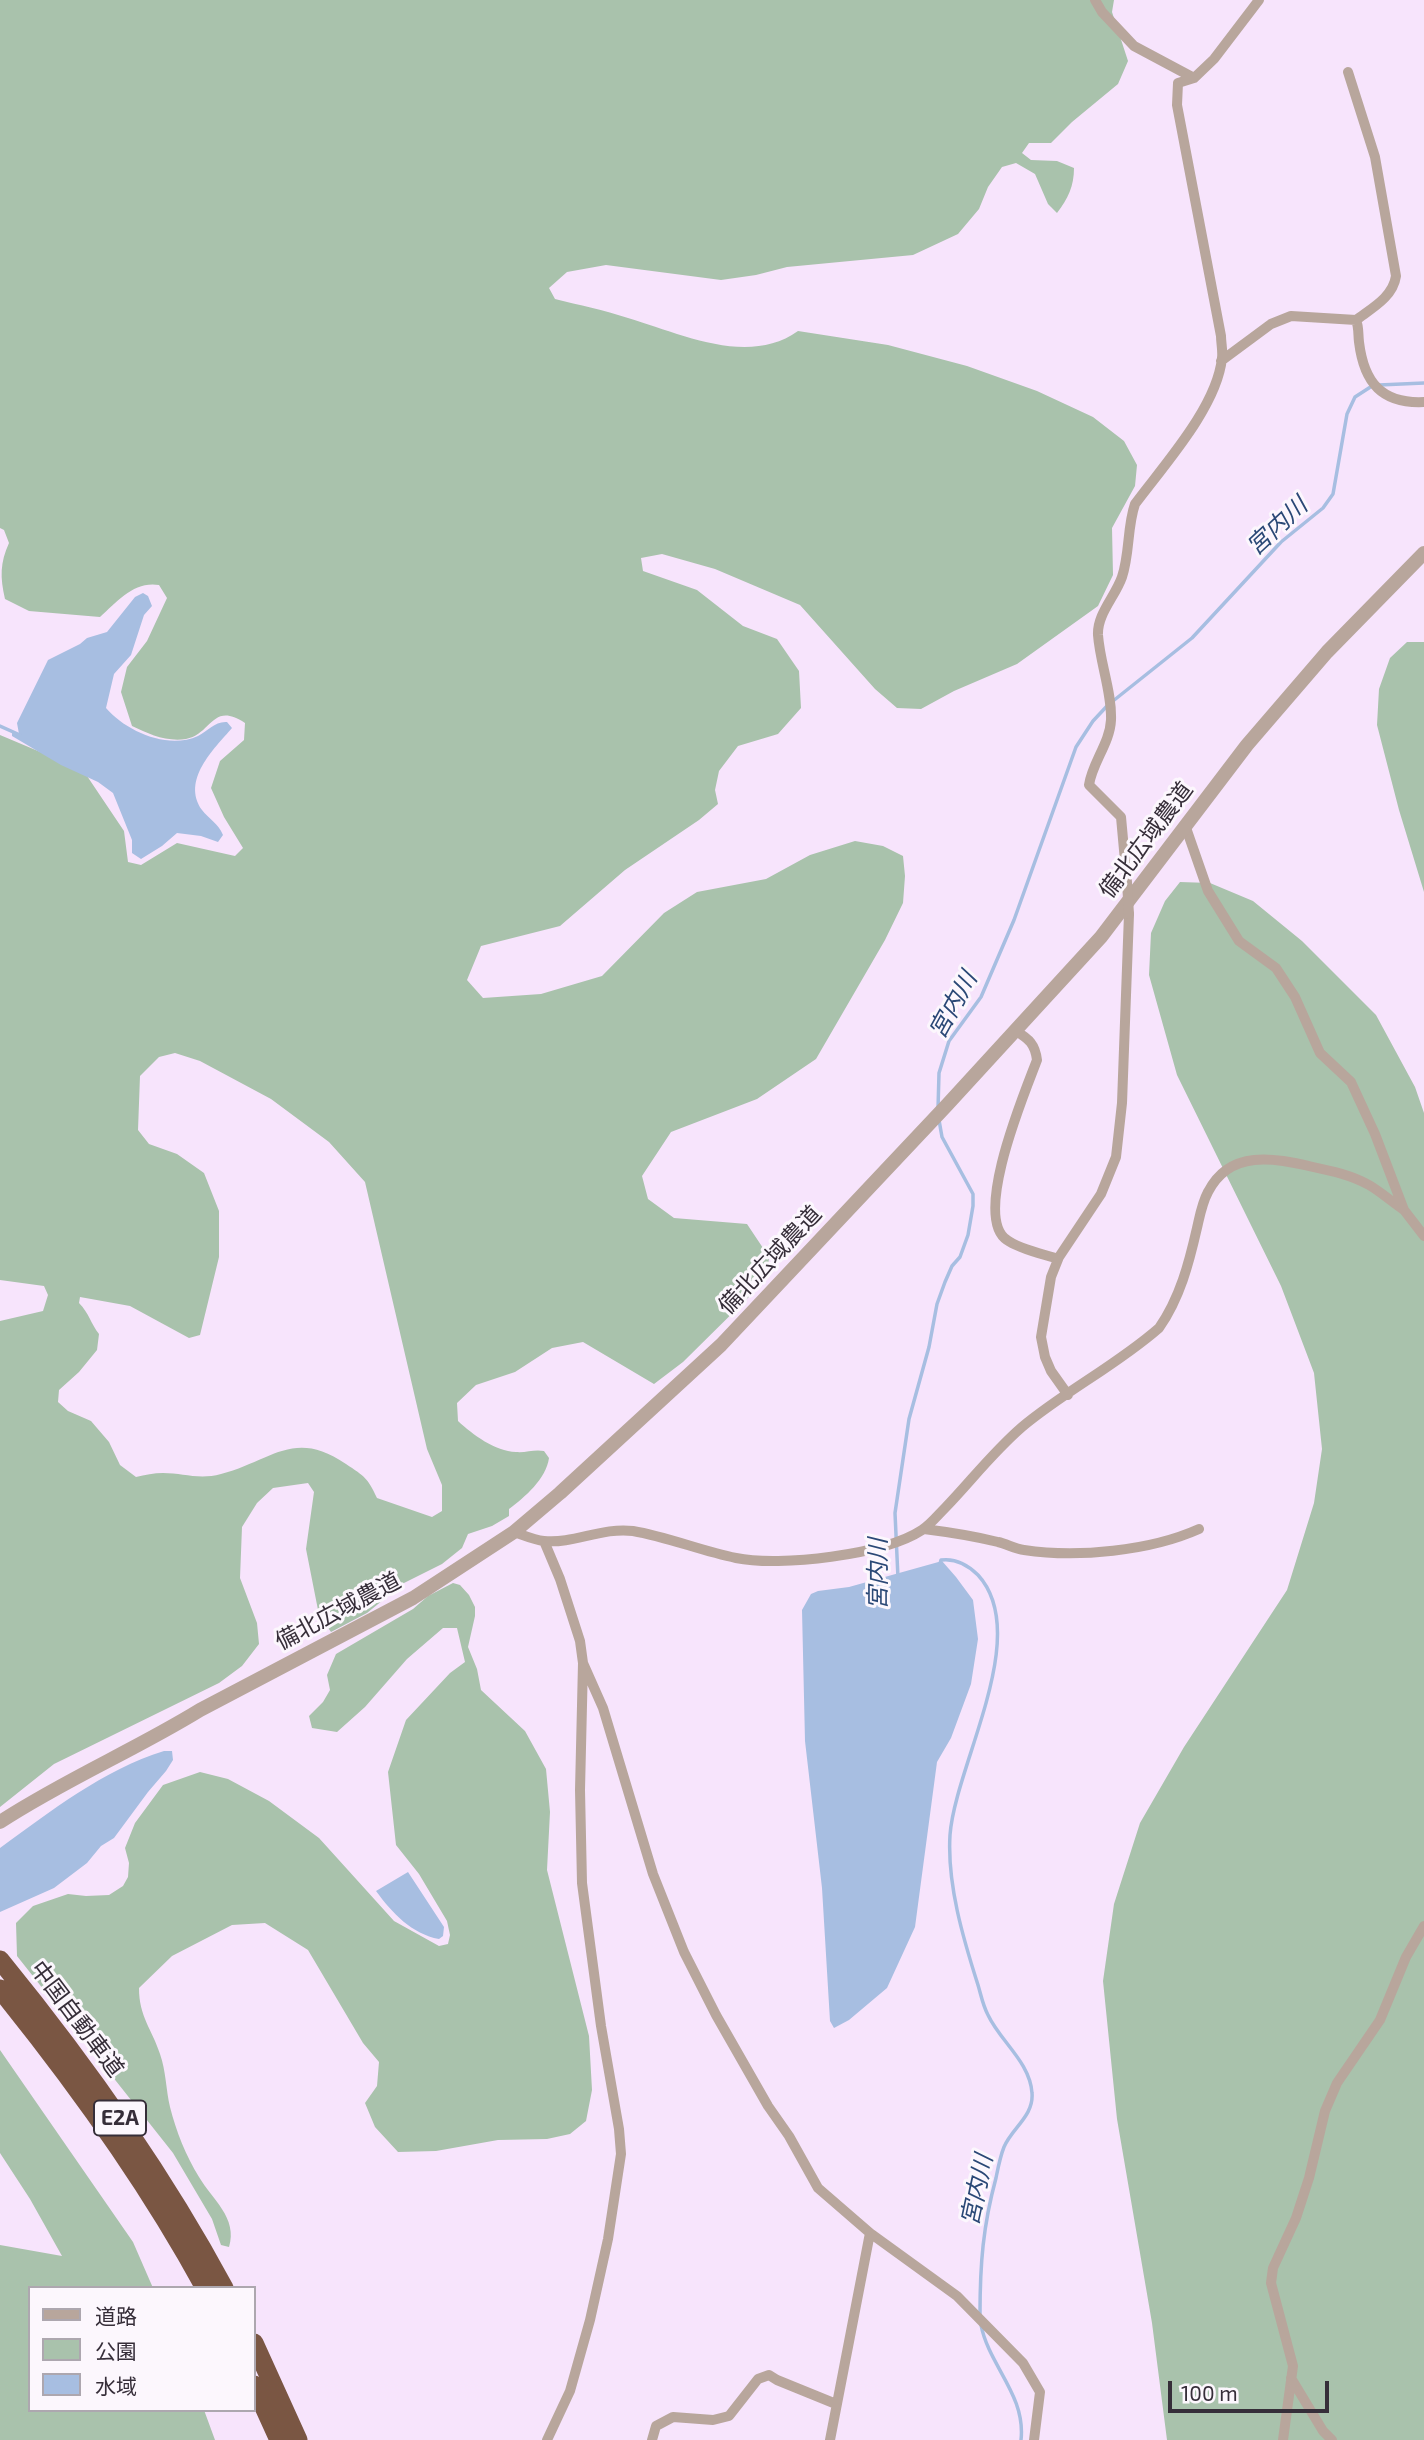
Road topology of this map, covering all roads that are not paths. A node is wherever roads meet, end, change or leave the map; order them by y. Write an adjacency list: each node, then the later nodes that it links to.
1 (1095, 0): 4 (street)
2 (1259, 0): 4 (street)
3 (1348, 72): 5 (street)
4 (1194, 78): 6 (street)
5 (1356, 320): 6 (street); 7 (street)
6 (1222, 360): 13 (street, bridge)
7 (1424, 402)
8 (1424, 553): 9 (street, 備北広域農道)
9 (1185, 825): 10 (street, 備北広域農道); 11 (street)
10 (1016, 1031): 13 (street); 17 (street, 備北広域農道)
11 (1404, 1210): 12 (street); 14 (street)
12 (1424, 1236)
13 (1058, 1259): 14 (street)
14 (1068, 1395): 15 (street)
15 (924, 1529): 16 (street); 18 (street)
16 (1199, 1529)
17 (514, 1532): 18 (street); 20 (street, 備北広域農道)
18 (544, 1541): 19 (street)
19 (583, 1663): 24 (street); 33 (street)
20 (0, 1822)
21 (1424, 1926): 28 (street)
22 (0, 1960): 26 (highway, 中国自動車道 / E2A)
23 (0, 1989): 25 (highway, 中国自動車道 / E2A)
24 (870, 2233): 30 (street); 36 (street)
25 (204, 2286)
26 (223, 2286)
27 (256, 2347): 32 (highway)
28 (1291, 2378): 37 (street); 38 (street)
29 (256, 2389): 31 (highway)
30 (836, 2404): 34 (street); 35 (street)
31 (279, 2440)
32 (298, 2440)
33 (547, 2440)
34 (652, 2440)
35 (830, 2440)
36 (1034, 2440)
37 (1283, 2440)
38 (1332, 2440)

